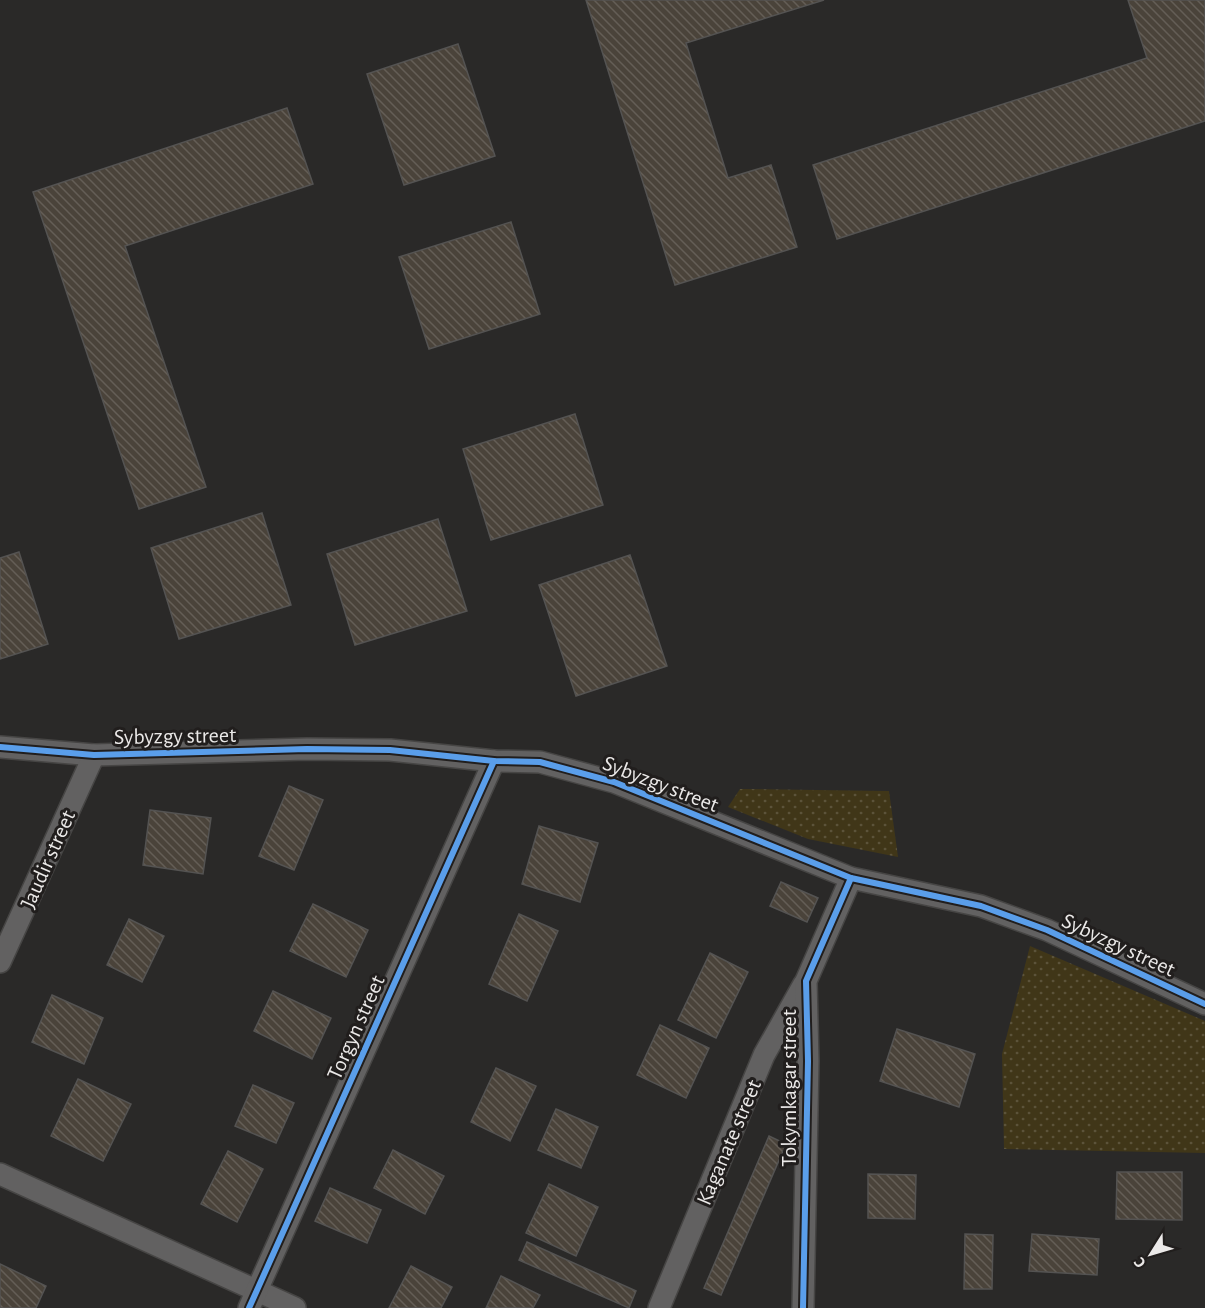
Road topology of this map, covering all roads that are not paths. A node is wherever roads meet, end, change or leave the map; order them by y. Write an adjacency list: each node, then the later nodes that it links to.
1 (0, 747): 2 (street, Sybyzgy street)
2 (94, 755): 3 (street, Sybyzgy street); 5 (street, Jaudir street)
3 (494, 761): 4 (street, Sybyzgy street); 9 (street, Torgyn street)
4 (851, 878): 6 (street, Tokymkagar street); 7 (street, Sybyzgy street)
5 (0, 962)
6 (806, 981): 11 (street, Kaganate street); 12 (street, Tokymkagar street)
7 (1205, 1004)
8 (0, 1174): 9 (street)
9 (253, 1299): 10 (street)
10 (295, 1308)
11 (659, 1308)
12 (803, 1308)

